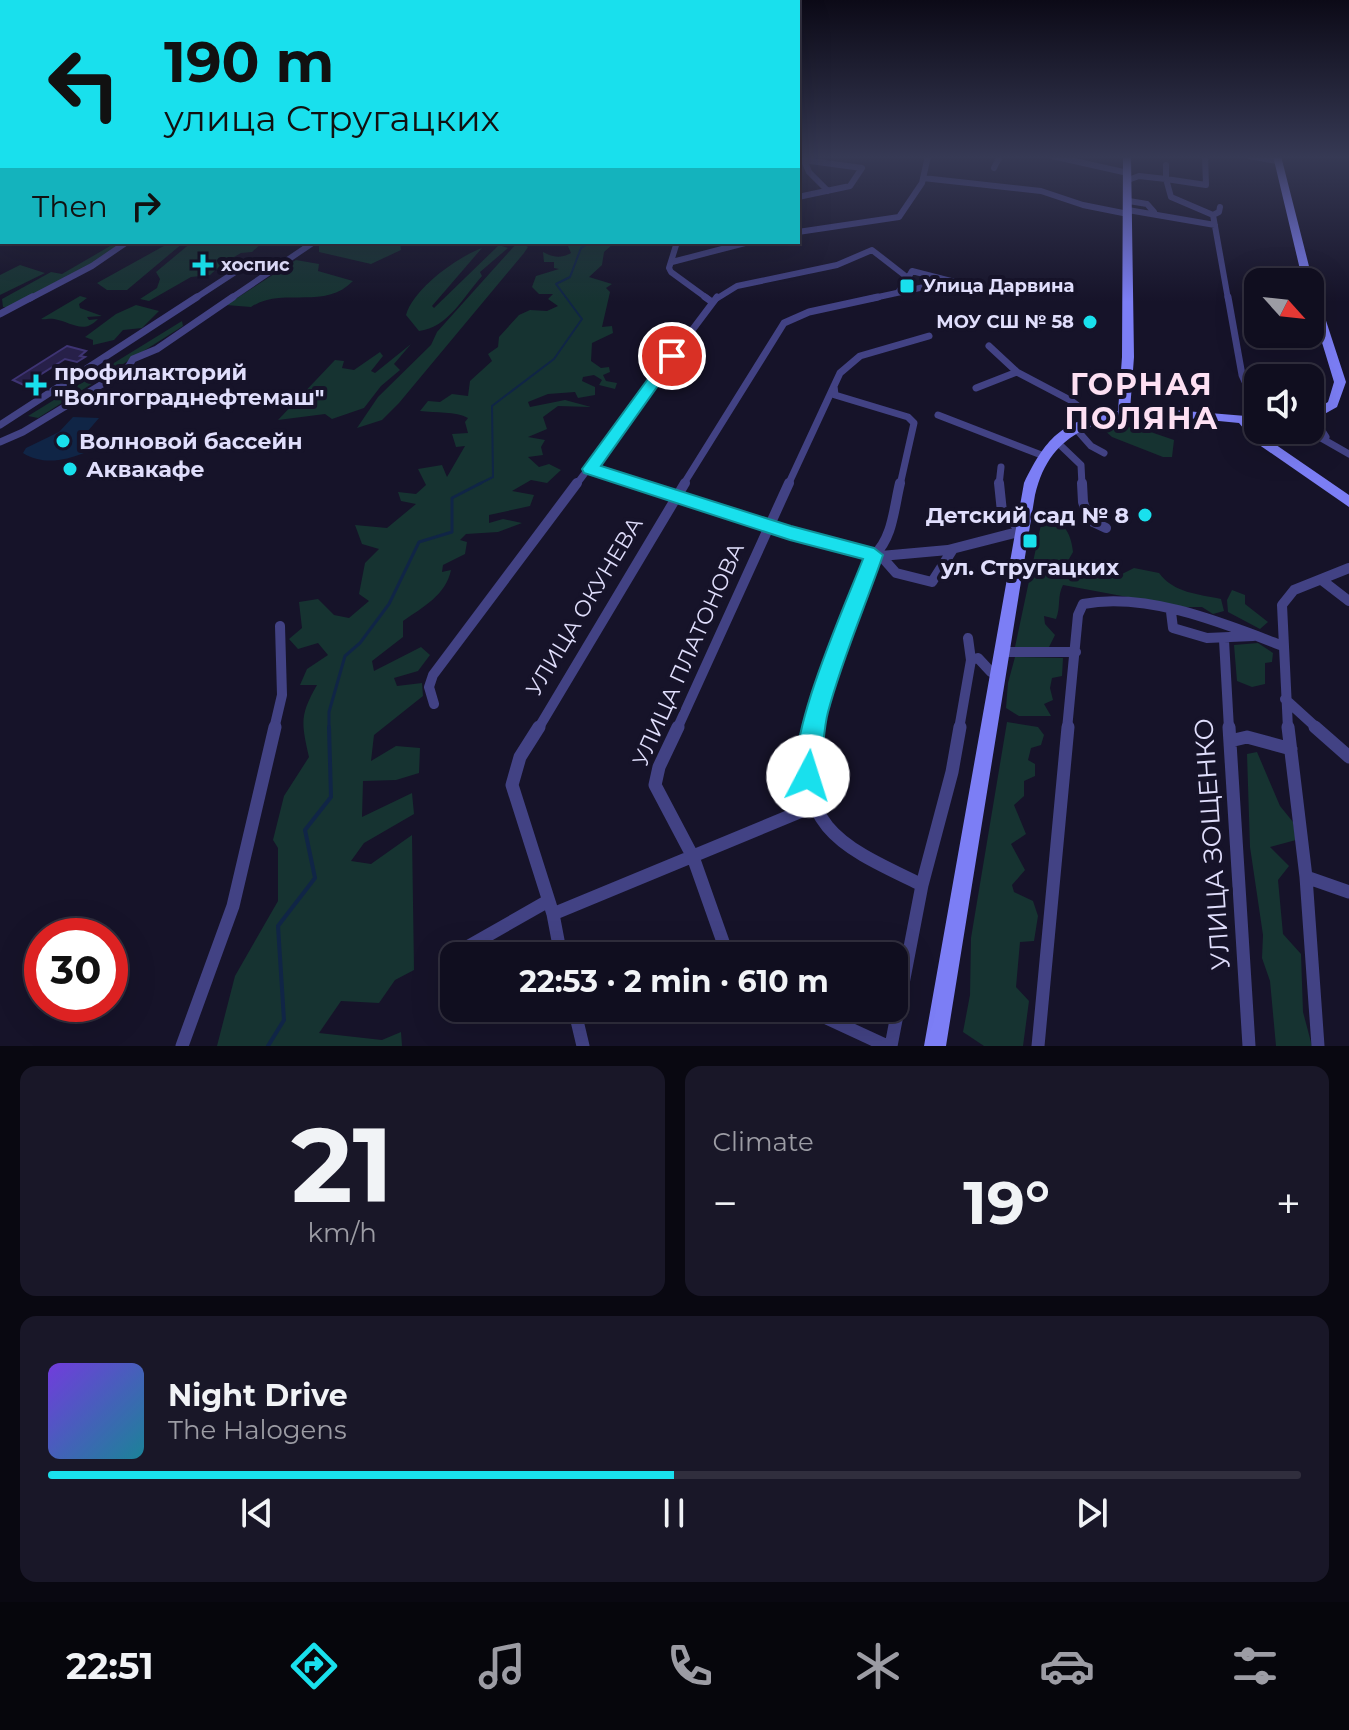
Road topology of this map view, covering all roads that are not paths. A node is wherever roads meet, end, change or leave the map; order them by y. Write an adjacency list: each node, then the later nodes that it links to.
1 (906, 205): 10 (street)
2 (1082, 205): 7 (street)
3 (1129, 205): 7 (main road)
4 (1189, 205): 8 (street)
5 (1289, 205): 17 (main road)
6 (1220, 207): 8 (street)
7 (1129, 208): 9 (street); 31 (main road)
8 (1213, 215): 9 (street)
9 (1215, 225): 26 (street)
10 (800, 232)
11 (124, 244): 21 (street)
12 (311, 244): 40 (street)
13 (676, 244): 15 (street)
14 (741, 244): 15 (street)
15 (672, 262): 20 (street)
16 (243, 267): 35 (street)
17 (1305, 268)
18 (908, 278): 19 (street); 19 (street, УЛИЦА ОКУНЕВА); 20 (street)
19 (899, 291): 47 (street, УЛИЦА ОКУНЕВА)
20 (712, 302): 46 (street)
21 (0, 314)
22 (1324, 326): 27 (main road)
23 (929, 336): 29 (street, УЛИЦА ПЛАТОНОВА)
24 (989, 346): 25 (street)
25 (1017, 372): 28 (street); 33 (street)
26 (1244, 379)
27 (1345, 384): 30 (main road)
28 (976, 388)
29 (837, 391): 49 (street, УЛИЦА ПЛАТОНОВА); 53 (street)
30 (1324, 409)
31 (1124, 413): 33 (main road); 34 (main road)
32 (938, 415): 44 (street)
33 (1094, 418): 36 (main road)
34 (1243, 420): 48 (main road)
35 (0, 425)
36 (1076, 429): 41 (main road); 42 (street)
37 (1324, 435): 39 (street)
38 (1324, 438): 39 (street)
39 (1328, 440): 43 (street)
40 (0, 442)
41 (1057, 442): 44 (main road); 50 (street)
42 (1104, 453)
43 (1349, 454)
44 (1044, 456): 51 (main road)
45 (1001, 467): 51 (street)
46 (590, 469): 47 (street); 68 (street)
47 (676, 497): 49 (street); 77 (street, УЛИЦА ОКУНЕВА)
48 (1349, 502)
49 (769, 527): 53 (street); 73 (street, УЛИЦА ПЛАТОНОВА)
50 (1106, 528)
51 (1022, 531): 52 (street); 63 (main road)
52 (953, 549): 53 (street); 53 (street)
53 (877, 555): 72 (street)
54 (1349, 568): 55 (street)
55 (1323, 581): 56 (street); 62 (street)
56 (1349, 601)
57 (1171, 612): 59 (street); 61 (street); 64 (street)
58 (280, 626): 83 (street)
59 (1257, 636): 61 (street); 62 (street)
60 (968, 638): 65 (street)
61 (1224, 640): 69 (street, УЛИЦА ЗОЩЕНКО)
62 (1283, 646): 67 (street)
63 (1002, 652): 64 (street); 66 (main road)
64 (1076, 652): 87 (street)
65 (971, 660): 66 (street); 75 (street)
66 (998, 674): 86 (main road)
67 (1285, 699): 70 (street); 71 (street)
68 (434, 704)
69 (1230, 741): 70 (street); 88 (street, УЛИЦА ЗОЩЕНКО)
70 (1291, 749): 74 (street)
71 (1349, 757)
72 (814, 806): 73 (street); 75 (street)
73 (693, 857): 77 (street); 80 (street, УЛИЦА ПЛАТОНОВА)
74 (1306, 877): 76 (street); 89 (street)
75 (922, 885): 85 (street)
76 (1349, 892)
77 (551, 908): 78 (street); 79 (street, УЛИЦА ОКУНЕВА)
78 (481, 942)
79 (558, 942)
80 (723, 942)
81 (577, 1022): 84 (street)
82 (836, 1022): 85 (street)
83 (182, 1046)
84 (583, 1046)
85 (889, 1046)
86 (935, 1046)
87 (1038, 1046)
88 (1249, 1046)
89 (1318, 1046)

